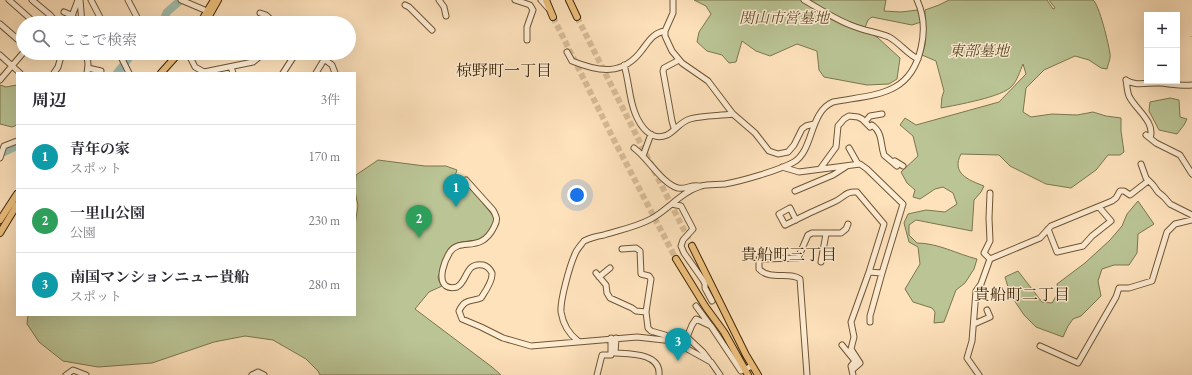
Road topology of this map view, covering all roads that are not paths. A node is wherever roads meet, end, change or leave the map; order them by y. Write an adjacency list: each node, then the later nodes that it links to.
1 (9, 0): 23 (street)
2 (32, 0): 24 (street)
3 (79, 0): 25 (street); 26 (street)
4 (91, 0): 27 (street)
5 (128, 0): 28 (street)
6 (214, 0): 20 (main road)
7 (218, 0): 20 (main road)
8 (439, 0): 32 (street)
9 (515, 0): 39 (street)
10 (541, 0): 19 (street)
11 (546, 0): 19 (main road)
12 (673, 0): 37 (street)
13 (804, 0): 42 (street)
14 (917, 0): 42 (street)
15 (183, 1): 17 (street)
16 (569, 2): 34 (main road)
17 (193, 4): 20 (street); 29 (street)
18 (405, 5): 36 (street)
19 (549, 9): 33 (main road)
20 (210, 10): 30 (main road)
21 (64, 12): 25 (street)
22 (260, 13): 31 (street)
23 (27, 16)
24 (51, 16)
25 (72, 16)
26 (81, 16)
27 (99, 16)
28 (136, 16)
29 (201, 16)
30 (206, 16)
31 (267, 16)
32 (446, 16)
33 (553, 17)
34 (577, 17)
35 (0, 24): 38 (street)
36 (432, 30)
37 (665, 31): 53 (street); 54 (street)
38 (16, 38)
39 (527, 40)
40 (567, 52): 54 (street)
41 (0, 55): 55 (street)
42 (918, 59): 75 (street)
43 (18, 60): 55 (street)
44 (60, 60): 60 (street)
45 (122, 60): 61 (street)
46 (173, 60): 62 (main road)
47 (178, 60): 63 (main road)
48 (192, 60): 64 (street)
49 (255, 60): 56 (street)
50 (291, 60): 67 (street)
51 (323, 60): 68 (street)
52 (325, 60): 69 (street)
53 (679, 60): 72 (street); 76 (street)
54 (624, 65): 77 (street)
55 (12, 66): 59 (street); 70 (street)
56 (231, 67): 65 (street); 66 (street)
57 (87, 70): 58 (street)
58 (101, 71)
59 (19, 72)
60 (55, 72)
61 (128, 72)
62 (162, 72)
63 (168, 72)
64 (202, 72)
65 (202, 72)
66 (233, 72)
67 (284, 72)
68 (317, 72)
69 (335, 72)
70 (0, 80)
71 (1192, 85): 89 (street)
72 (733, 114): 75 (street); 76 (street)
73 (882, 114): 74 (street)
74 (865, 122): 86 (street); 88 (street)
75 (814, 124): 87 (street)
76 (674, 128): 77 (street)
77 (651, 134): 81 (street)
78 (16, 141): 82 (street)
79 (634, 148): 81 (street)
80 (849, 148): 83 (street)
81 (643, 156): 92 (street)
82 (0, 158)
83 (858, 164): 85 (street); 114 (street)
84 (1141, 164): 91 (street)
85 (848, 165): 88 (street); 93 (street)
86 (900, 166)
87 (782, 167): 88 (street); 92 (street)
88 (820, 169)
89 (1192, 174)
90 (466, 180): 124 (street)
91 (1148, 181): 98 (street); 99 (street)
92 (700, 186): 96 (street)
93 (795, 191)
94 (990, 193): 110 (street)
95 (16, 196): 100 (main road)
96 (672, 204): 115 (street); 124 (street)
97 (16, 207): 105 (main road)
98 (1099, 207): 104 (street); 104 (street)
99 (1192, 215)
100 (0, 220)
101 (796, 220): 113 (street)
102 (1192, 220): 127 (street)
103 (848, 224): 106 (street)
104 (1048, 229): 110 (street)
105 (0, 233)
106 (826, 234): 111 (street); 140 (street)
107 (692, 246): 115 (main road)
108 (622, 249): 119 (street)
109 (676, 259): 117 (main road)
110 (990, 260): 121 (street)
111 (821, 262)
112 (610, 268): 119 (street)
113 (869, 272): 114 (street); 131 (street)
114 (882, 273): 120 (street)
115 (714, 300): 117 (street); 129 (main road)
116 (696, 306): 122 (street)
117 (705, 306): 130 (main road)
118 (987, 310): 121 (street)
119 (646, 312): 125 (street)
120 (870, 322)
121 (974, 324): 141 (street)
122 (711, 326): 128 (street); 130 (street)
123 (614, 338): 124 (street); 125 (street); 136 (street); 137 (street)
124 (578, 341)
125 (673, 341): 128 (street)
126 (842, 345): 131 (street)
127 (1040, 346)
128 (711, 362): 138 (street)
129 (752, 366): 130 (street); 139 (main road)
130 (747, 372)
131 (852, 372)
132 (66, 375): 133 (street)
133 (86, 375)
134 (252, 375): 135 (street)
135 (264, 375)
136 (597, 375)
137 (659, 375)
138 (720, 375)
139 (758, 375)
140 (807, 375)
141 (978, 375)

